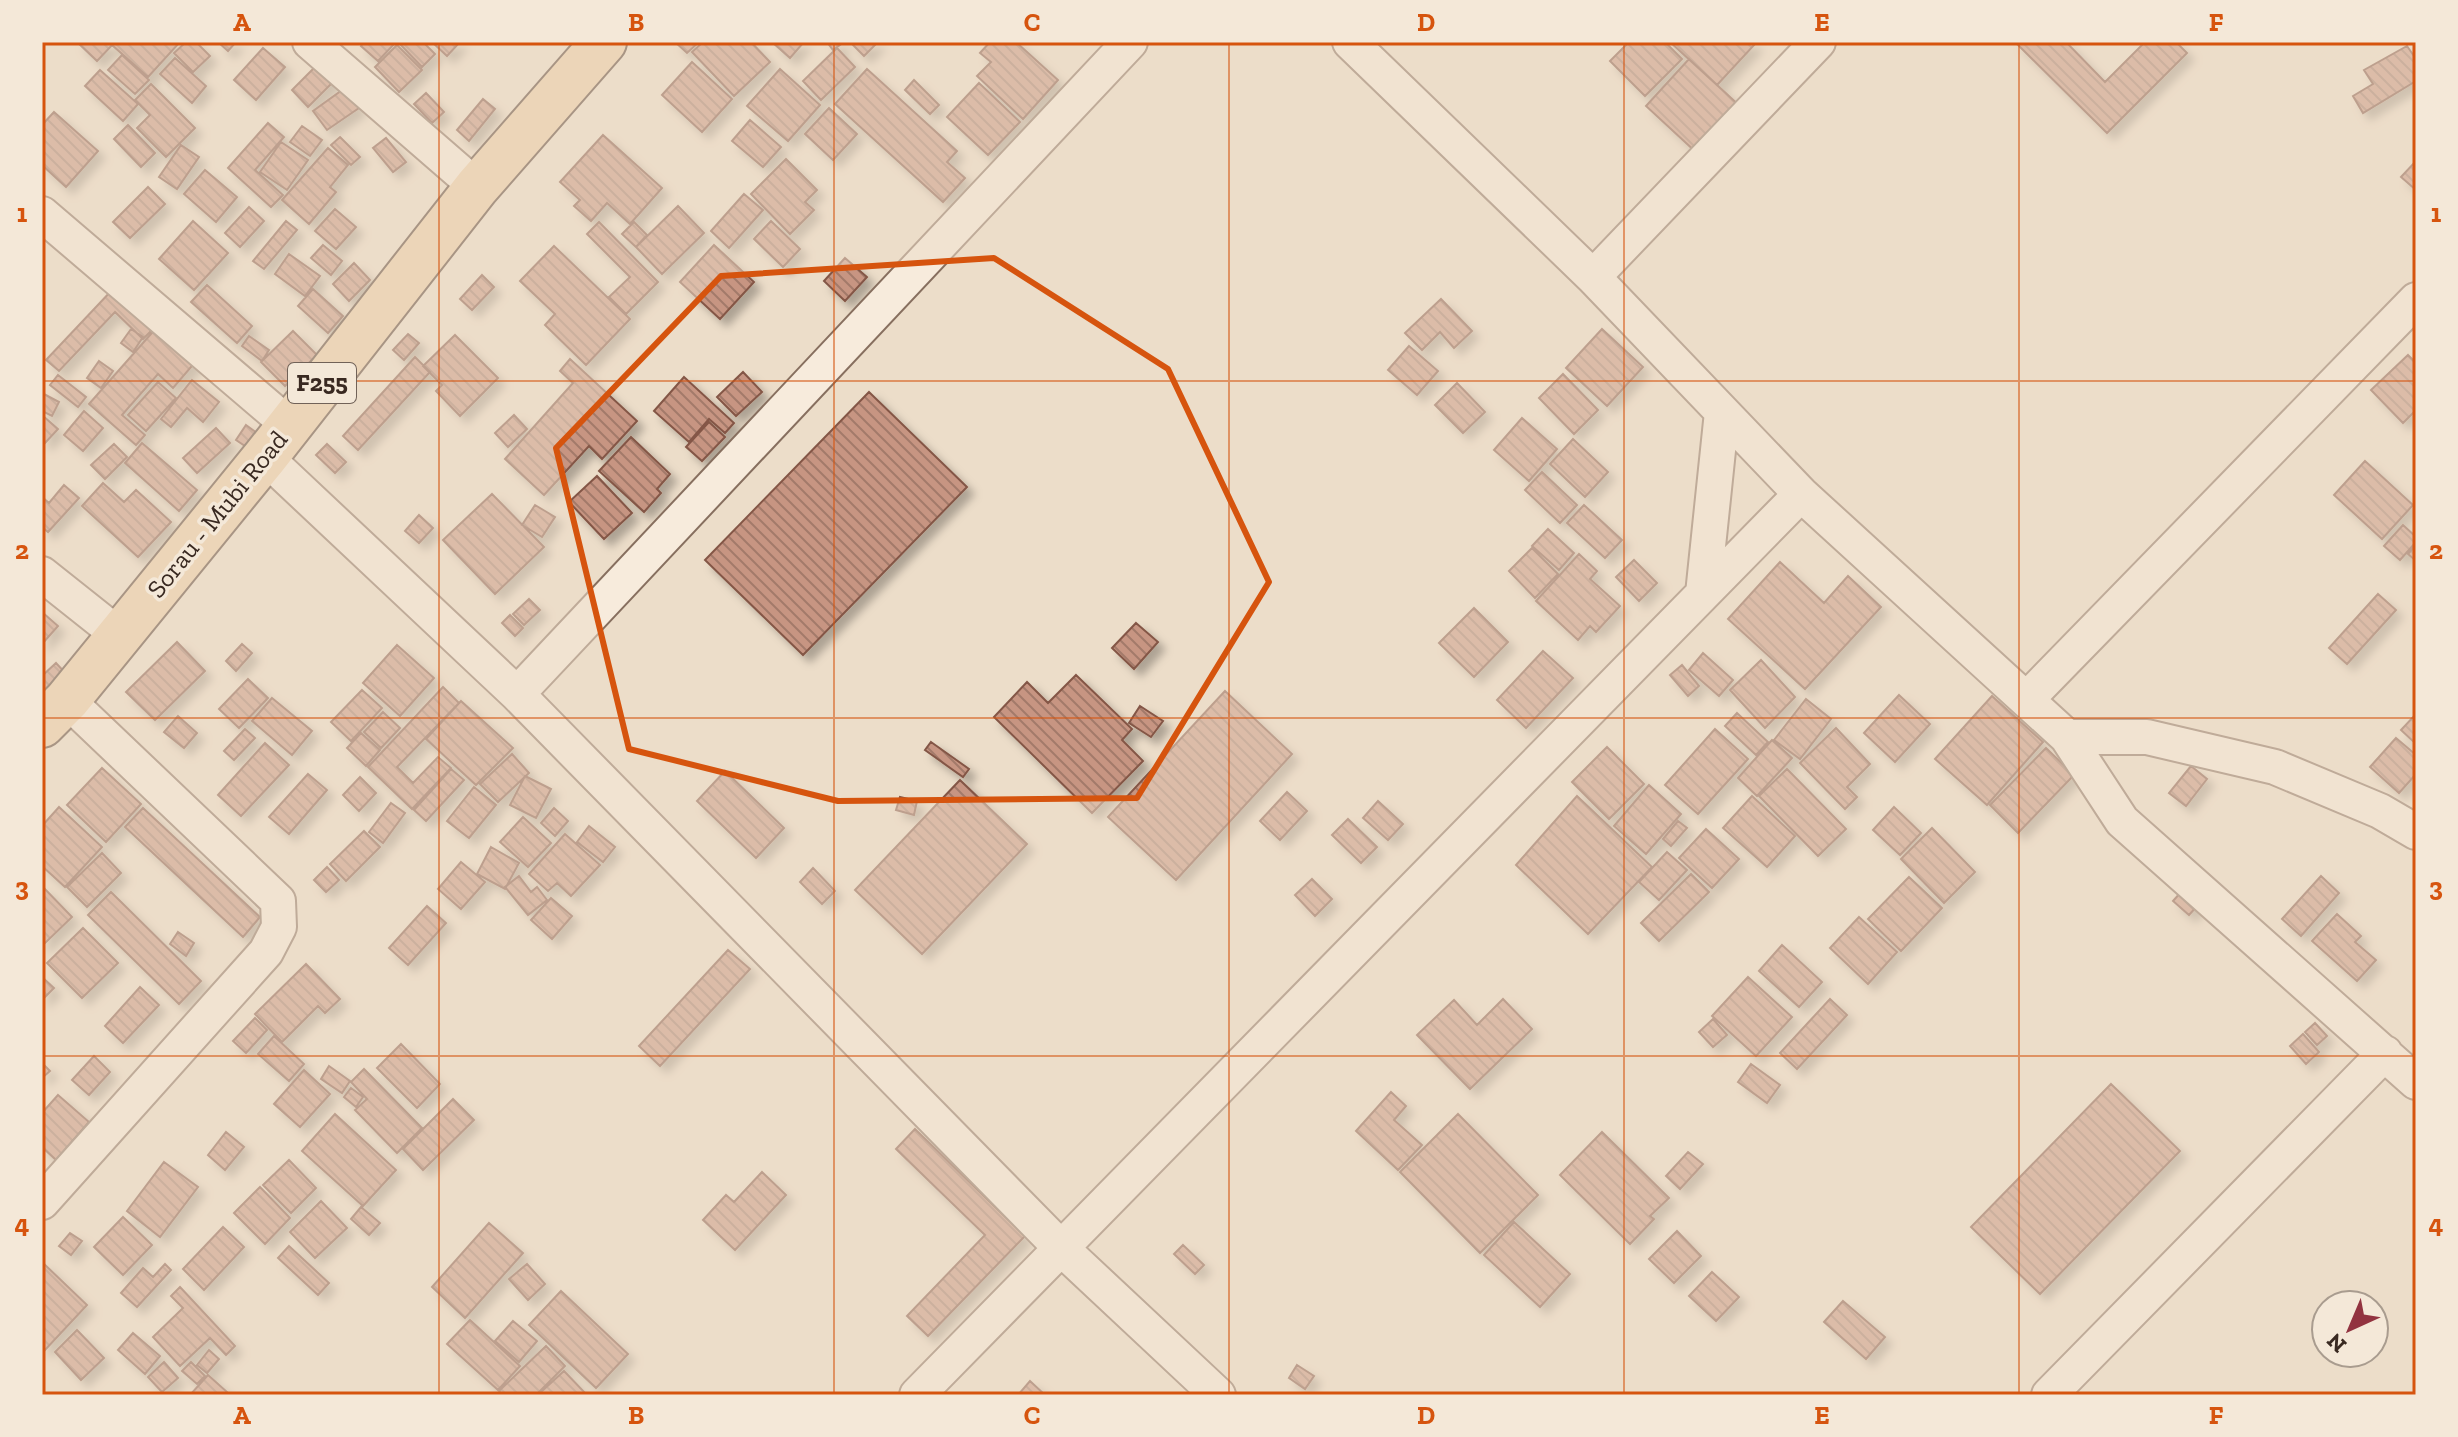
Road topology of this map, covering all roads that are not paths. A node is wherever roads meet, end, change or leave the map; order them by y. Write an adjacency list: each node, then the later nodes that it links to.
1 (310, 42): 6 (street)
2 (604, 42): 6 (main road, Sorau - Mubi Road / F255)
3 (1130, 42): 16 (street)
4 (1350, 42): 8 (street)
5 (1818, 42): 8 (street)
6 (477, 187): 11 (main road, Sorau - Mubi Road / F255)
7 (42, 214): 11 (street)
8 (1593, 277): 10 (street)
9 (2416, 300): 17 (street)
10 (1722, 412): 12 (street); 14 (street)
11 (277, 441): 15 (main road, Sorau - Mubi Road / F255); 16 (street)
12 (1801, 494): 14 (street); 17 (street)
13 (42, 574): 15 (street)
14 (1703, 594): 24 (street)
15 (120, 636): 18 (main road, Sorau - Mubi Road / F255)
16 (517, 694): 24 (street)
17 (2028, 698): 19 (street)
18 (55, 713): 23 (street)
19 (2067, 737): 20 (street); 21 (street)
20 (2416, 832)
21 (2385, 1053): 22 (street); 27 (street)
22 (2416, 1082)
23 (42, 1202)
24 (1061, 1248): 25 (street); 26 (street)
25 (917, 1395)
26 (1218, 1395)
27 (2049, 1395)

